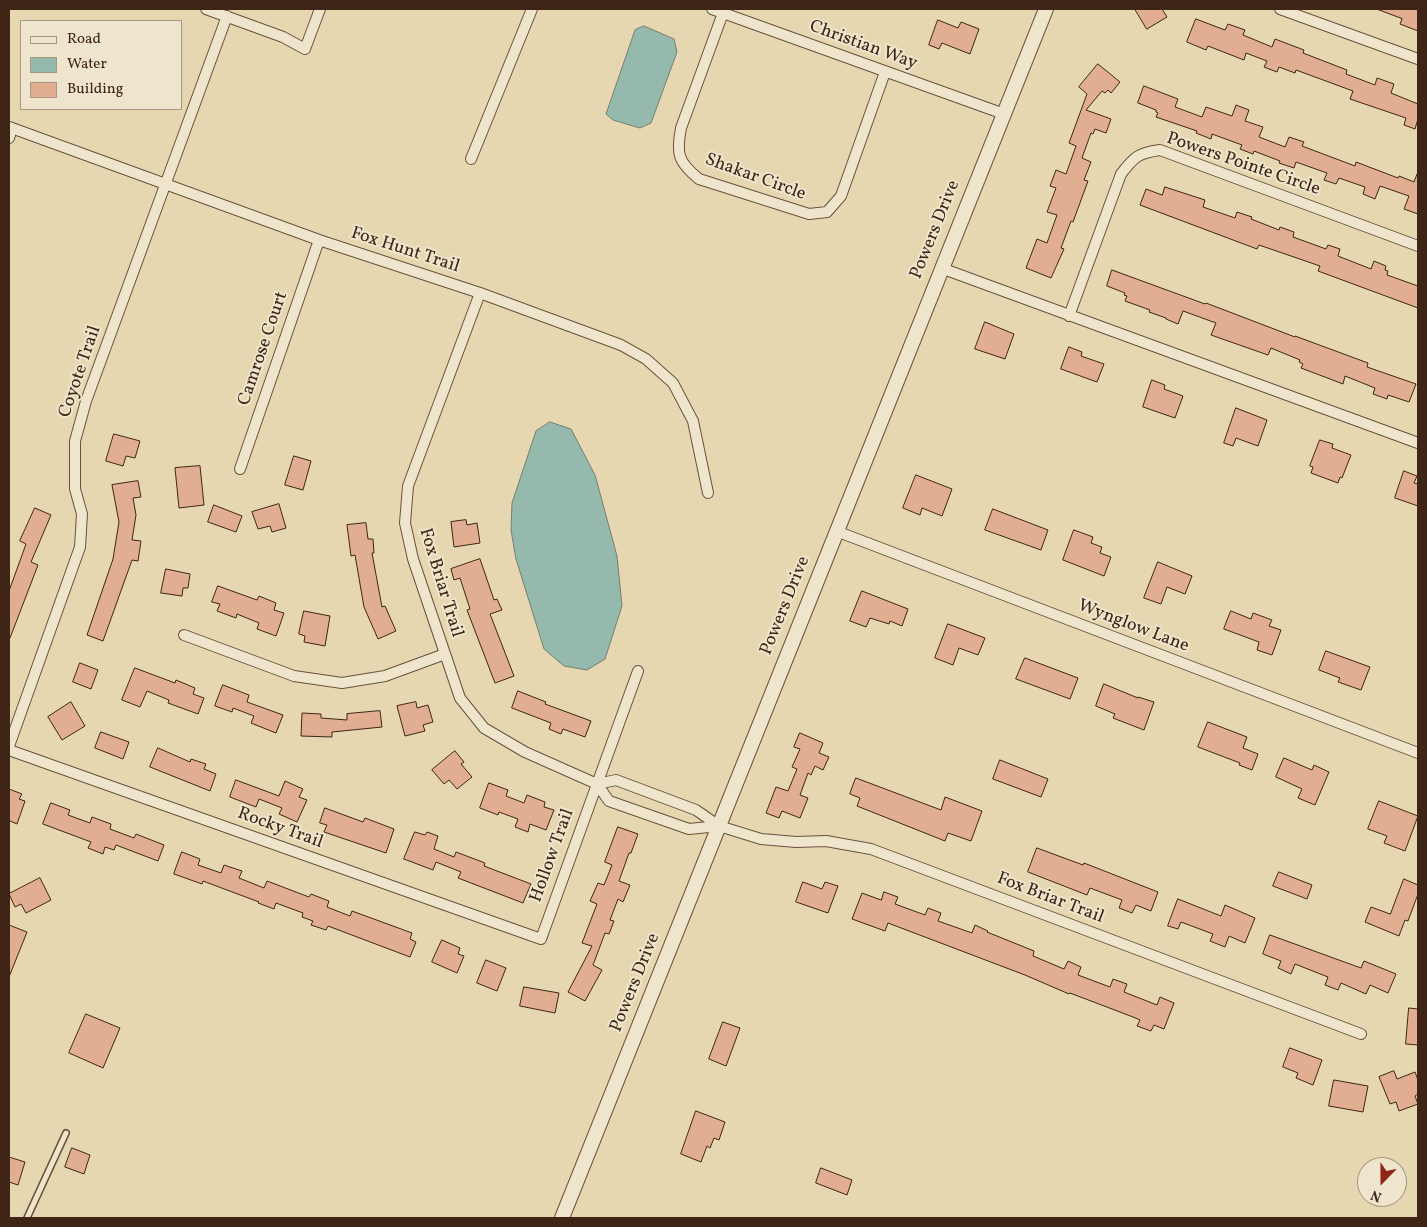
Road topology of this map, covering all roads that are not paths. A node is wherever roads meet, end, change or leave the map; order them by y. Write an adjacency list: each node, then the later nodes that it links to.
1 (206, 9): 8 (street)
2 (320, 9): 8 (street)
3 (532, 9): 13 (street)
4 (712, 9): 7 (street, Christian Way)
5 (1046, 9): 11 (street, Powers Drive)
6 (1280, 9): 9 (street)
7 (723, 12): 10 (street, Christian Way); 10 (street, Shakar Circle)
8 (227, 16): 14 (street, Coyote Trail)
9 (1418, 59)
10 (885, 72): 11 (street, Christian Way)
11 (1004, 114): 17 (street, Powers Drive)
12 (10, 131): 14 (street, Fox Hunt Trail)
13 (471, 159)
14 (165, 184): 15 (street, Fox Hunt Trail); 27 (street, Coyote Trail)
15 (319, 240): 18 (street, Fox Hunt Trail); 21 (street, Camrose Court)
16 (1418, 246): 19 (street, Powers Pointe Circle)
17 (941, 268): 19 (street); 23 (street, Powers Drive)
18 (480, 293): 22 (street, Fox Hunt Trail); 25 (street, Fox Briar Trail)
19 (1069, 316): 20 (street)
20 (1418, 443)
21 (240, 469)
22 (708, 493)
23 (836, 531): 29 (street, Wynglow Lane); 31 (street, Powers Drive)
24 (184, 635): 25 (street)
25 (445, 654): 30 (street, Fox Briar Trail)
26 (638, 671): 30 (street, Hollow Trail)
27 (9, 746)
28 (9, 750): 32 (street, Rocky Trail)
29 (1418, 753)
30 (597, 784): 31 (street, Fox Briar Trail); 31 (street, Fox Briar Trail); 32 (street, Hollow Trail)
31 (719, 826): 33 (street, Fox Briar Trail); 36 (street, Powers Drive)
32 (540, 939)
33 (1361, 1034)
34 (66, 1133): 35 (lane)
35 (27, 1218)
36 (562, 1218)

